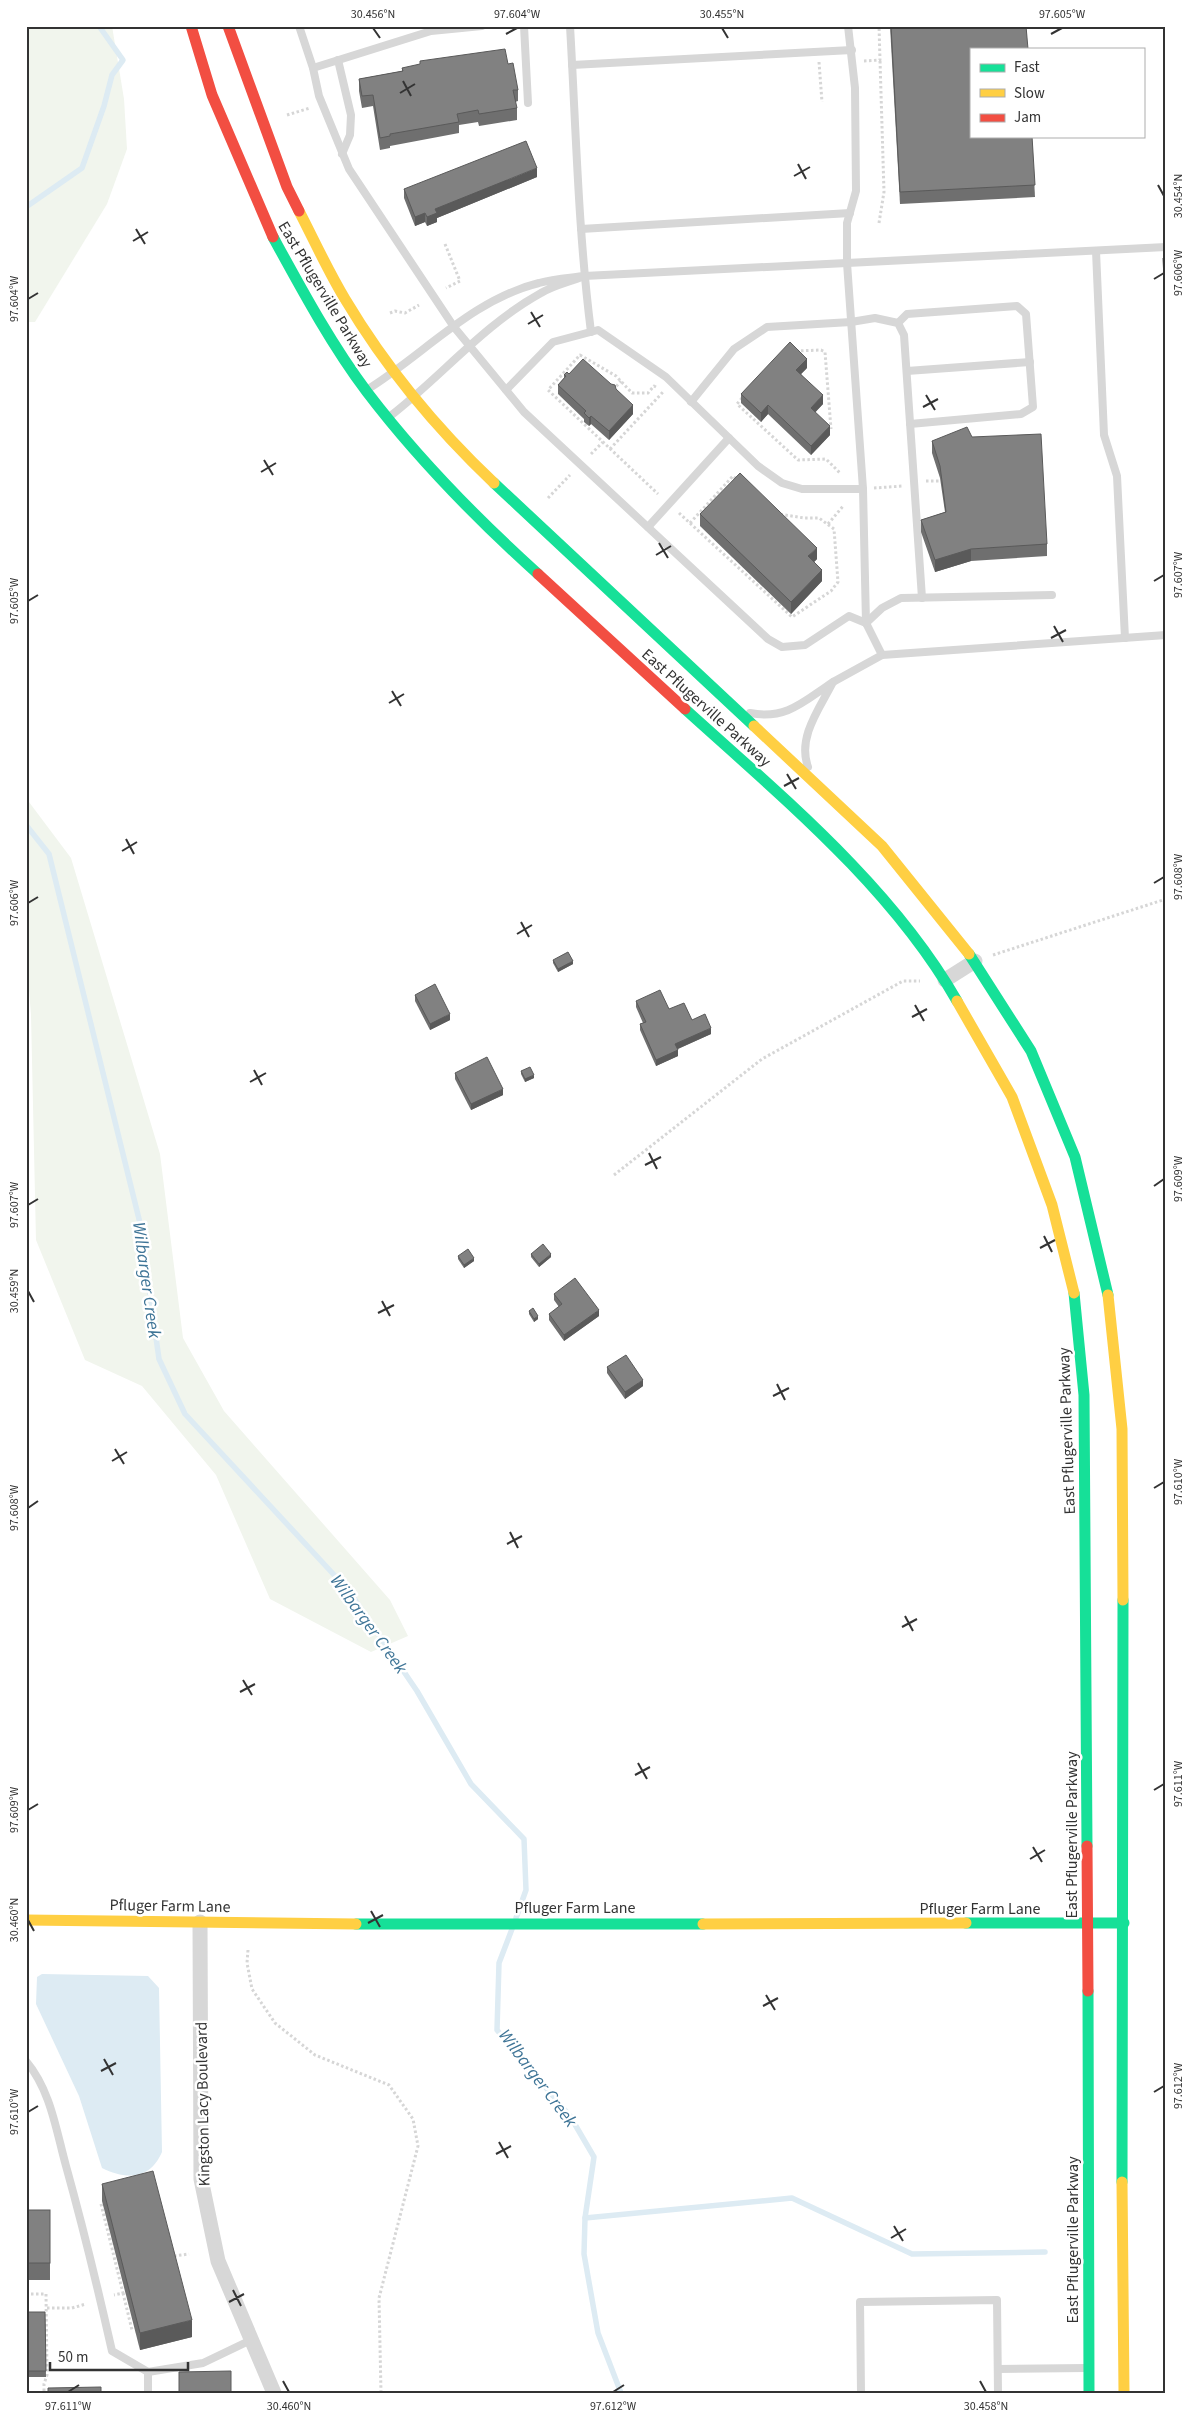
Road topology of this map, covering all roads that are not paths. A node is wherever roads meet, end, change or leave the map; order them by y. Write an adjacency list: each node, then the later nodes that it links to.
1 (191, 26): 29 (main road, East Pflugerville Parkway)
2 (228, 26): 27 (main road, East Pflugerville Parkway)
3 (299, 26): 11 (lane)
4 (482, 26): 9 (lane)
5 (524, 26): 12 (lane)
6 (570, 26): 10 (lane)
7 (848, 26): 8 (lane)
8 (852, 50): 10 (lane); 14 (lane)
9 (338, 60): 11 (lane); 13 (lane)
10 (572, 65): 15 (lane)
11 (313, 68): 13 (lane)
12 (528, 103)
13 (342, 154): 22 (lane)
14 (850, 213): 15 (lane); 18 (lane)
15 (581, 228): 19 (lane)
16 (1166, 247): 17 (lane)
17 (1096, 251): 18 (lane); 41 (lane)
18 (847, 263): 19 (lane); 20 (lane)
19 (584, 276): 22 (lane); 23 (lane); 24 (lane)
20 (851, 322): 21 (lane); 31 (lane); 35 (lane)
21 (898, 323): 25 (lane); 26 (lane)
22 (454, 327): 24 (lane); 27 (lane)
23 (591, 332): 28 (lane); 31 (lane)
24 (469, 346): 28 (lane); 30 (lane)
25 (1030, 362): 26 (lane); 33 (lane)
26 (907, 371): 33 (lane)
27 (395, 372): 29 (lane); 30 (main road, East Pflugerville Parkway)
28 (506, 390): 36 (lane)
29 (366, 391): 32 (main road, East Pflugerville Parkway)
30 (416, 397): 32 (lane); 44 (main road, East Pflugerville Parkway)
31 (691, 402): 34 (lane)
32 (388, 418): 47 (main road, East Pflugerville Parkway)
33 (910, 424): 38 (lane)
34 (729, 438): 35 (lane); 36 (lane)
35 (863, 488): 39 (lane)
36 (648, 526): 39 (lane)
37 (1052, 594): 38 (lane)
38 (922, 598): 39 (lane)
39 (866, 623): 42 (lane)
40 (1166, 635): 41 (lane)
41 (1125, 638): 42 (lane)
42 (882, 655): 43 (lane)
43 (833, 682): 44 (lane); 45 (lane)
44 (739, 711): 45 (main road, East Pflugerville Parkway)
45 (812, 779): 46 (main road, East Pflugerville Parkway)
46 (975, 960): 47 (street); 50 (main road, East Pflugerville Parkway)
47 (945, 980): 51 (main road, East Pflugerville Parkway)
48 (26, 1920): 49 (main road, Pfluger Farm Lane)
49 (200, 1922): 51 (main road, Pfluger Farm Lane); 53 (street, Kingston Lacy Boulevard)
50 (1124, 1923): 51 (main road, Pfluger Farm Lane); 62 (main road, East Pflugerville Parkway)
51 (1087, 1924): 55 (main road, East Pflugerville Parkway)
52 (26, 2061): 56 (lane)
53 (251, 2340): 56 (lane); 58 (street, Kingston Lacy Boulevard)
54 (998, 2368): 55 (lane); 59 (lane); 60 (lane)
55 (1088, 2368): 61 (main road, East Pflugerville Parkway)
56 (148, 2372): 57 (lane)
57 (148, 2393)
58 (274, 2393)
59 (862, 2393)
60 (998, 2393)
61 (1089, 2393)
62 (1124, 2393)

